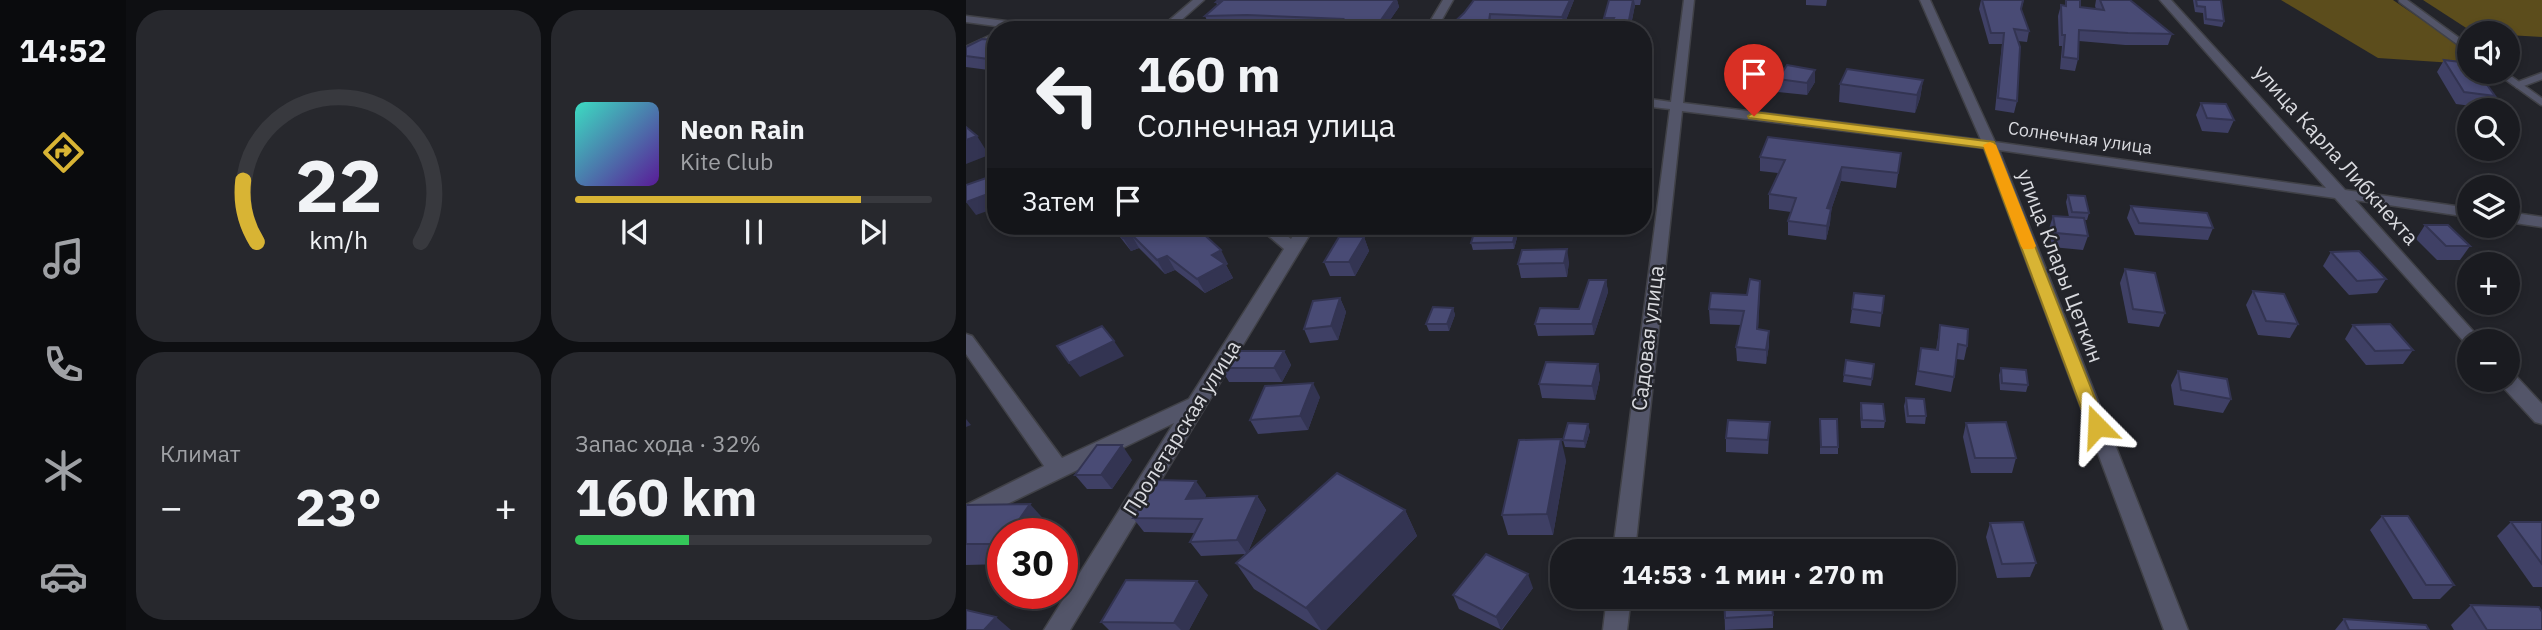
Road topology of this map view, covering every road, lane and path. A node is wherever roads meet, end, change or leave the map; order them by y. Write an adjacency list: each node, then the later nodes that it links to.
1 (1199, 0): 8 (street)
2 (1448, 0): 9 (street)
3 (1689, 0): 18 (street, Садовая улица)
4 (1926, 0): 19 (street, улица Клары Цеткин)
5 (2165, 0): 20 (street, улица Карла Либкнехта)
6 (2402, 0): 12 (lane)
7 (966, 19): 10 (street)
8 (1174, 21)
9 (1435, 21)
10 (987, 22)
11 (987, 40): 13 (lane)
12 (2457, 41)
13 (966, 50)
14 (2542, 76): 15 (lane)
15 (2518, 85): 16 (lane)
16 (2542, 102)
17 (1652, 103): 18 (street, Солнечная улица)
18 (1675, 106): 19 (street, Солнечная улица); 34 (street, Садовая улица)
19 (1990, 145): 20 (street, Солнечная улица); 38 (street, улица Клары Цеткин)
20 (2339, 194): 21 (street, Солнечная улица); 27 (street, улица Карла Либкнехта)
21 (2457, 210)
22 (2520, 219): 23 (street)
23 (2542, 222)
24 (1276, 235): 26 (street)
25 (1301, 235): 26 (street, Пролетарская улица)
26 (1293, 248): 30 (street, Пролетарская улица)
27 (2462, 329)
28 (966, 340): 32 (street)
29 (2519, 392): 31 (street)
30 (1198, 404): 32 (street); 36 (street, Пролетарская улица)
31 (2542, 417)
32 (1058, 469): 33 (street)
33 (966, 516)
34 (1625, 539)
35 (1618, 609): 37 (street)
36 (1056, 630)
37 (1615, 630)
38 (2176, 630)

